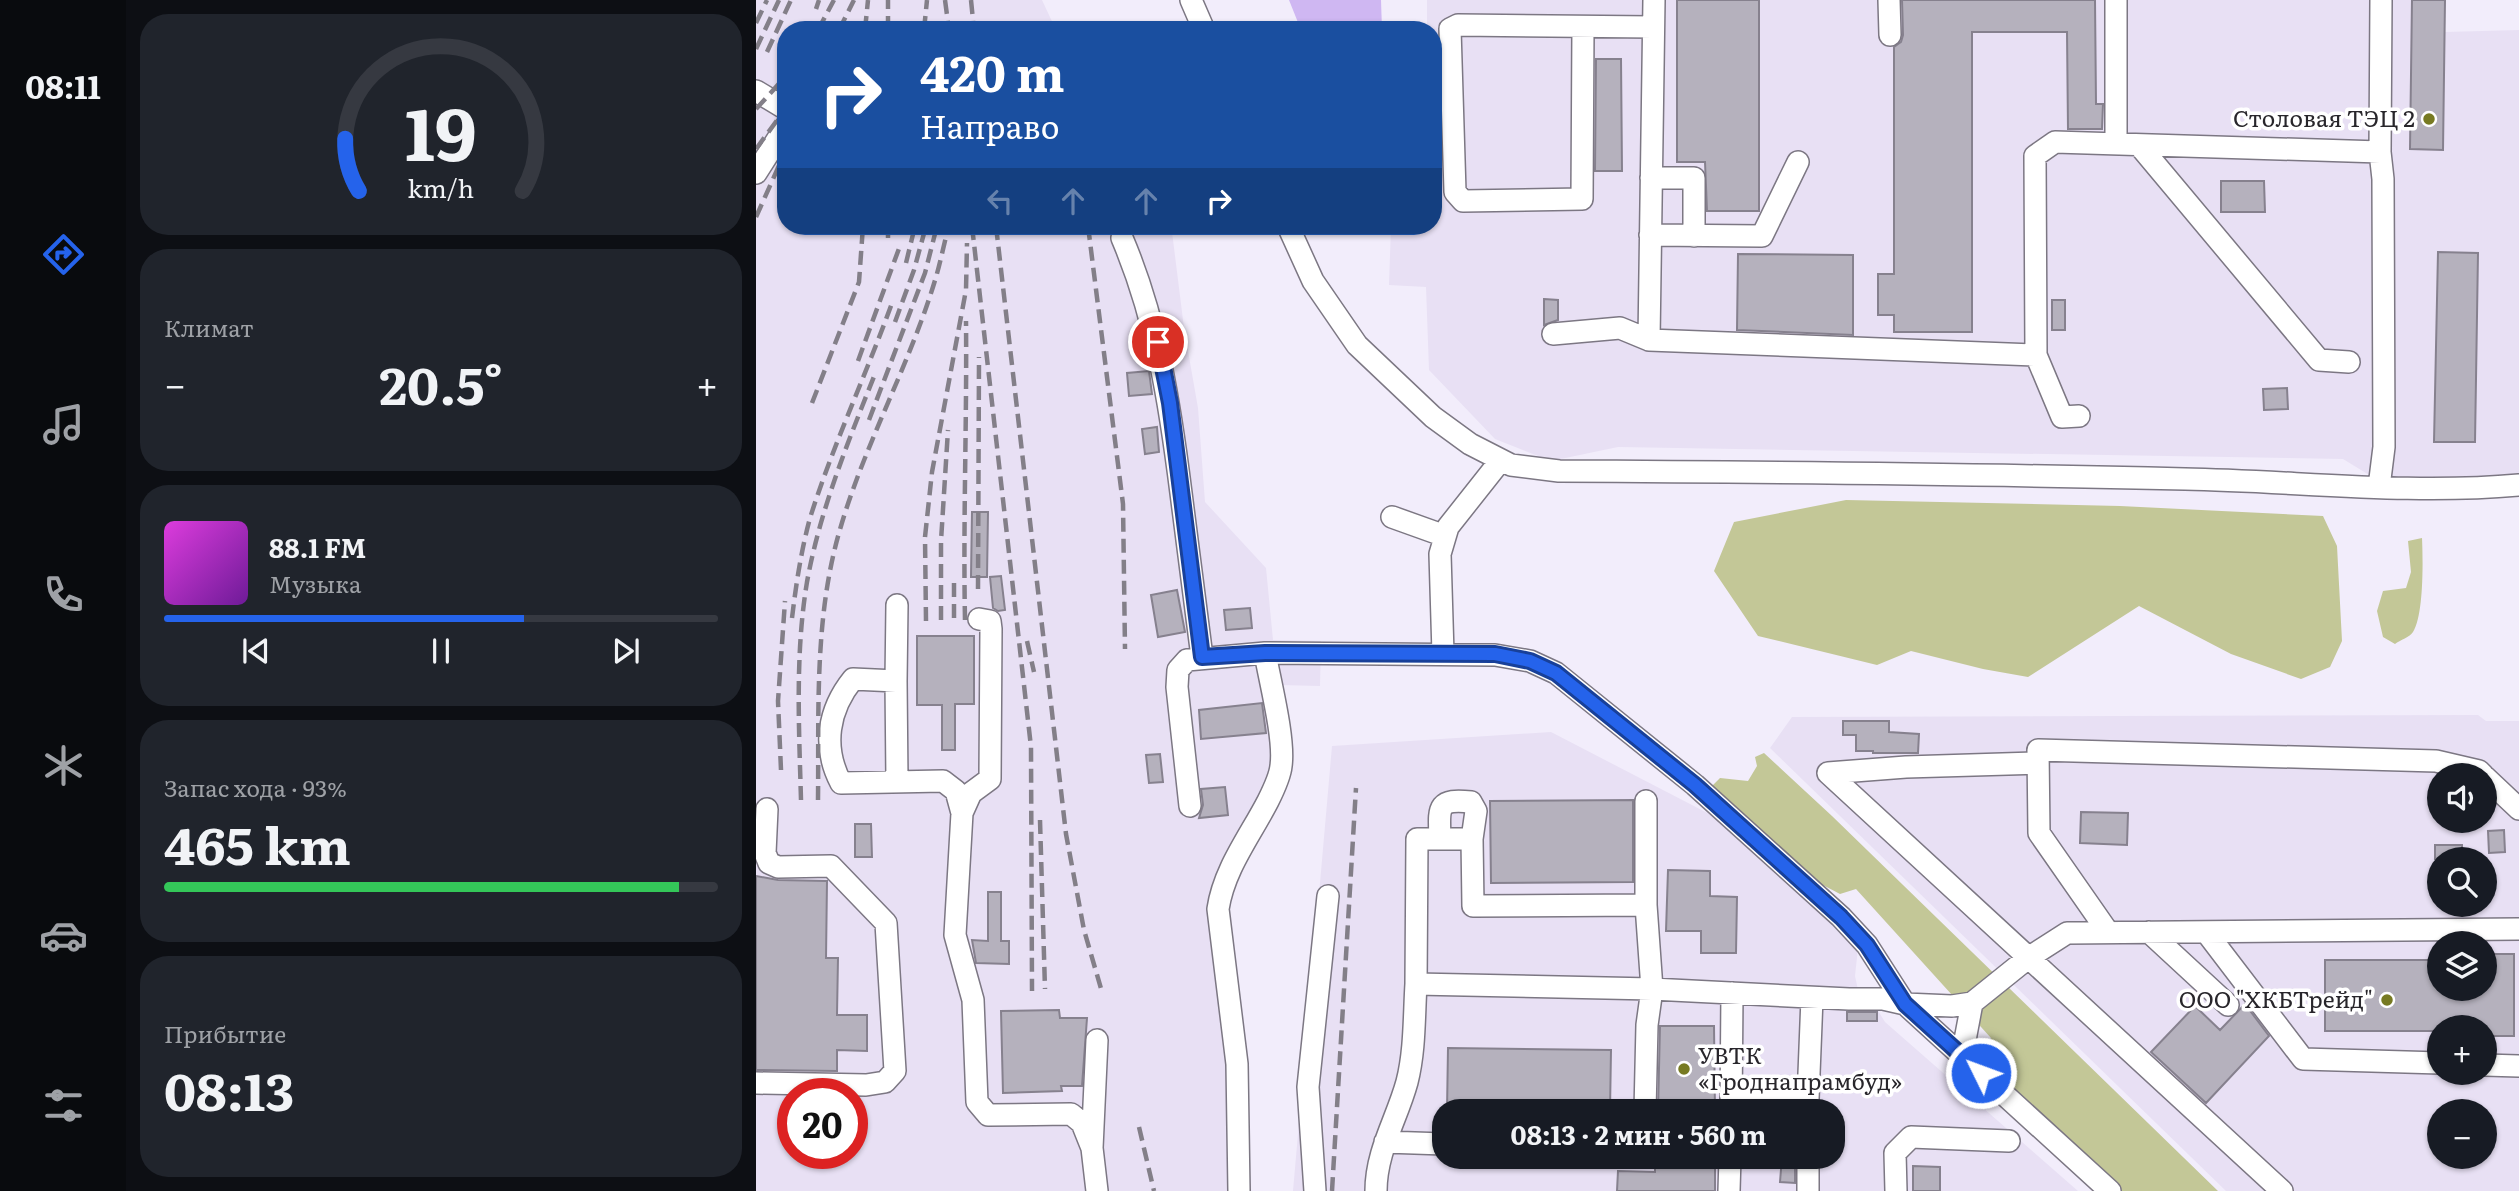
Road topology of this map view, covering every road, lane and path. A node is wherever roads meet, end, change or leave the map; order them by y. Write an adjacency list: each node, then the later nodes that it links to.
1 (1191, 0): 6 (lane)
2 (1654, 0): 8 (lane)
3 (1889, 0): 9 (lane)
4 (2116, 0): 13 (lane)
5 (2381, 0): 15 (lane)
6 (1200, 21)
7 (1583, 27): 8 (lane)
8 (1653, 27): 18 (lane)
9 (1890, 35)
10 (756, 91): 11 (lane)
11 (777, 104)
12 (777, 140): 17 (lane)
13 (2116, 144): 14 (lane); 25 (lane)
14 (2139, 145): 15 (lane); 26 (lane)
15 (2380, 152): 30 (lane)
16 (1798, 162): 21 (lane)
17 (756, 173)
18 (1651, 178): 20 (lane); 21 (lane)
19 (1292, 235): 28 (lane)
20 (1650, 235): 21 (lane); 24 (lane)
21 (1694, 236)
22 (1122, 238): 37 (lane)
23 (1553, 334): 24 (lane)
24 (1649, 340): 25 (lane)
25 (2036, 355): 27 (lane)
26 (2349, 362)
27 (2079, 416)
28 (1501, 460): 30 (lane); 32 (lane)
29 (2519, 485): 30 (lane)
30 (2379, 487)
31 (1392, 516): 32 (lane)
32 (1445, 536): 36 (lane)
33 (897, 605): 38 (lane)
34 (979, 619): 47 (lane)
35 (1265, 653): 36 (lane); 37 (lane); 80 (lane)
36 (1443, 654): 62 (lane)
37 (1202, 657): 44 (lane)
38 (896, 681): 41 (lane); 41 (lane)
39 (2038, 763): 40 (lane); 53 (lane); 56 (lane)
40 (2445, 763)
41 (897, 781): 47 (lane)
42 (2497, 788): 46 (lane)
43 (1646, 801): 51 (lane)
44 (1190, 806)
45 (767, 808): 69 (lane)
46 (2519, 809)
47 (962, 813): 76 (lane)
48 (1440, 839): 49 (lane); 49 (lane); 57 (lane)
49 (1472, 839): 51 (lane)
50 (1328, 896): 81 (lane)
51 (1646, 905): 58 (lane)
52 (2519, 929): 55 (lane)
53 (2108, 932): 54 (lane); 56 (lane)
54 (2149, 932): 55 (lane); 63 (lane)
55 (2206, 932): 66 (lane)
56 (2028, 958): 61 (lane); 87 (lane)
57 (1416, 984): 58 (lane); 74 (lane)
58 (1652, 989): 59 (lane); 70 (lane)
59 (1732, 993): 60 (lane); 71 (lane)
60 (1812, 998): 62 (lane); 72 (lane)
61 (1972, 1003): 62 (lane); 65 (lane)
62 (1905, 1004): 65 (lane)
63 (2228, 1005)
64 (1097, 1040): 76 (lane)
65 (1962, 1056): 86 (lane)
66 (2427, 1063)
67 (2497, 1065): 68 (lane)
68 (2519, 1066)
69 (756, 1083)
70 (1645, 1099)
71 (1731, 1099)
72 (1808, 1099)
73 (2008, 1141): 85 (lane)
74 (1385, 1143): 75 (lane); 82 (lane)
75 (1432, 1144)
76 (1092, 1148): 79 (lane)
77 (1730, 1169): 83 (lane)
78 (1808, 1169): 84 (lane)
79 (1097, 1191)
80 (1239, 1191)
81 (1315, 1191)
82 (1376, 1191)
83 (1729, 1191)
84 (1808, 1191)
85 (1896, 1191)
86 (2110, 1191)
87 (2282, 1191)

